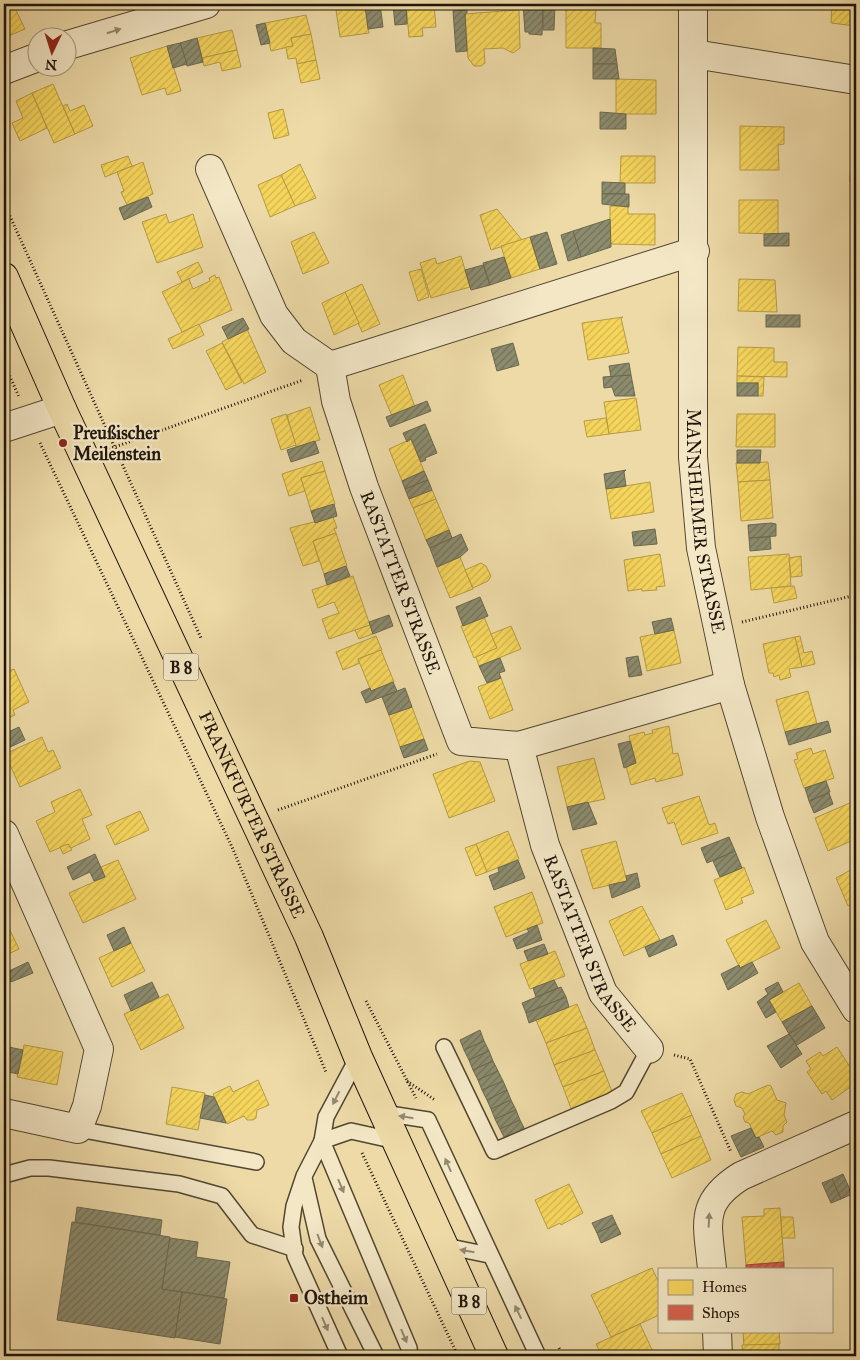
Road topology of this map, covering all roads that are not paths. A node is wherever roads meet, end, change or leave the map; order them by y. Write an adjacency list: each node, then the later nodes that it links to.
1 (206, 4): 3 (street, one-way to 1)
2 (694, 4): 4 (street, MANNHEIMER STRASSE)
3 (78, 42)
4 (694, 54): 7 (street); 9 (street, MANNHEIMER STRASSE)
5 (28, 61): 6 (street)
6 (4, 70)
7 (856, 80)
8 (210, 169): 11 (street)
9 (695, 251): 11 (street); 14 (street, MANNHEIMER STRASSE)
10 (4, 277): 12 (main road, FRANKFURTER STRASSE / B 8)
11 (330, 366): 15 (street, RASTATTER STRASSE)
12 (62, 409): 13 (street); 20 (main road, FRANKFURTER STRASSE / B 8)
13 (4, 428)
14 (730, 685): 15 (street); 17 (street, MANNHEIMER STRASSE)
15 (519, 746): 19 (street, RASTATTER STRASSE)
16 (4, 834): 24 (street)
17 (856, 1009)
18 (444, 1047): 19 (lane)
19 (649, 1049)
20 (358, 1057): 22 (main road, FRANKFURTER STRASSE / B 8); 25 (lane, one-way to 25)
21 (4, 1113): 24 (street)
22 (383, 1113): 26 (main road, FRANKFURTER STRASSE / B 8); 32 (lane, one-way to 22)
23 (856, 1125): 33 (street, one-way to 23)
24 (78, 1129): 27 (lane)
25 (322, 1141): 26 (lane); 29 (lane); 37 (lane, one-way to 37)
26 (396, 1141): 30 (main road, FRANKFURTER STRASSE / B 8)
27 (256, 1162)
28 (4, 1175): 31 (lane)
29 (304, 1176): 31 (lane); 36 (lane, one-way to 36)
30 (444, 1246): 32 (lane, one-way to 30); 38 (main road, FRANKFURTER STRASSE / B 8)
31 (295, 1249): 35 (lane, one-way to 35)
32 (489, 1255): 39 (lane, one-way to 32)
33 (712, 1268)
34 (716, 1332): 40 (street)
35 (340, 1356)
36 (376, 1356)
37 (410, 1356)
38 (494, 1356)
39 (538, 1356)
40 (718, 1356)

